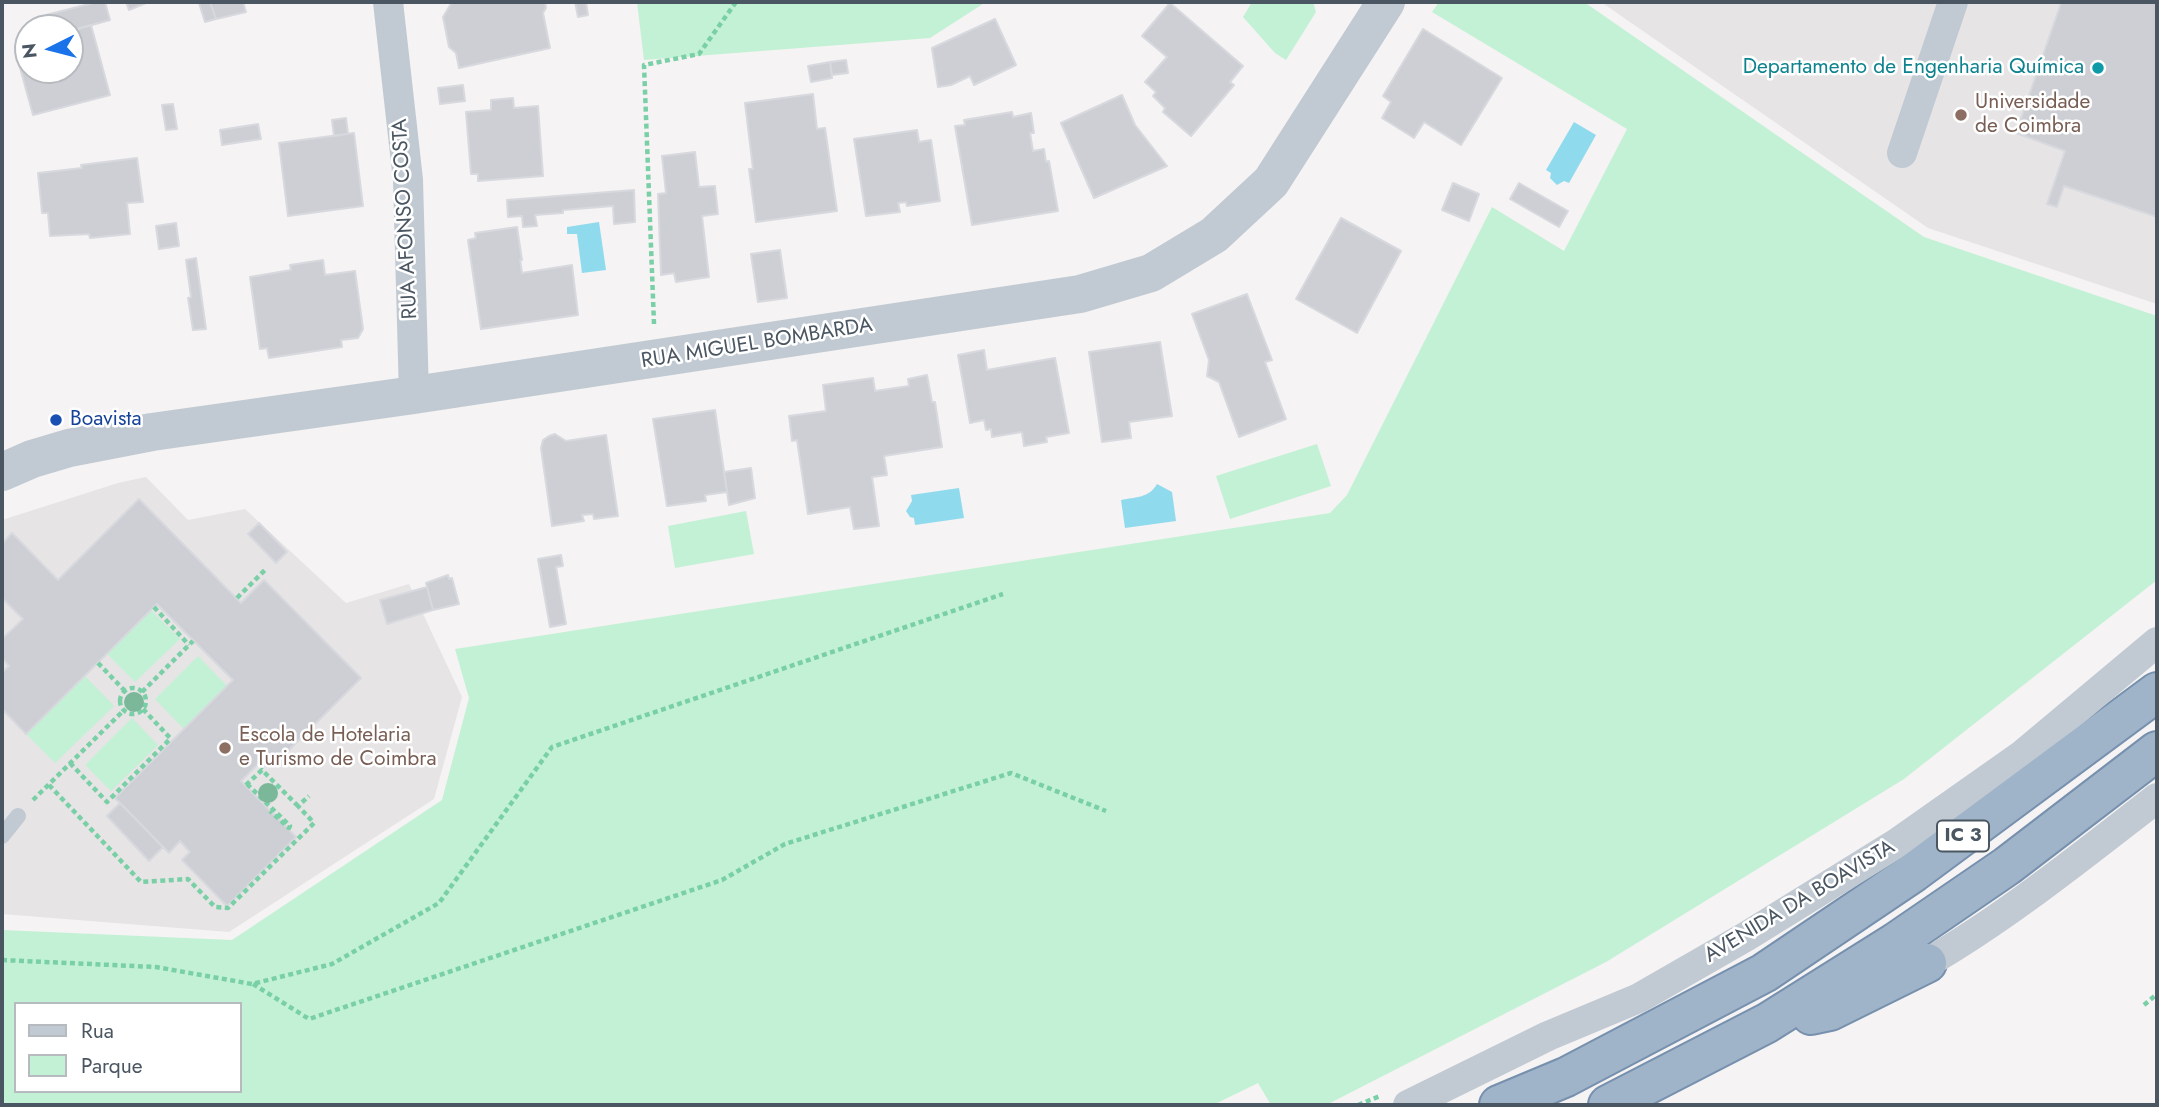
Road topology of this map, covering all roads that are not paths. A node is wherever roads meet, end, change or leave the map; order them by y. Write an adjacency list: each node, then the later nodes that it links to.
1 (388, 2): 5 (street, RUA AFONSO COSTA)
2 (1386, 2): 5 (street, RUA MIGUEL BOMBARDA)
3 (1953, 2): 4 (street)
4 (1902, 153)
5 (414, 395): 6 (street, RUA MIGUEL BOMBARDA)
6 (2, 472)
7 (2157, 642): 15 (street, AVENIDA DA BOAVISTA)
8 (2157, 692): 16 (highway, AVENIDA DA BOAVISTA / IC 3)
9 (2157, 751): 14 (highway, IC 3)
10 (2157, 798): 13 (street)
11 (18, 816): 12 (lane)
12 (2, 836)
13 (1927, 963): 14 (highway)
14 (1768, 1023): 17 (highway, IC 3)
15 (1408, 1105)
16 (1499, 1105)
17 (1608, 1105)

